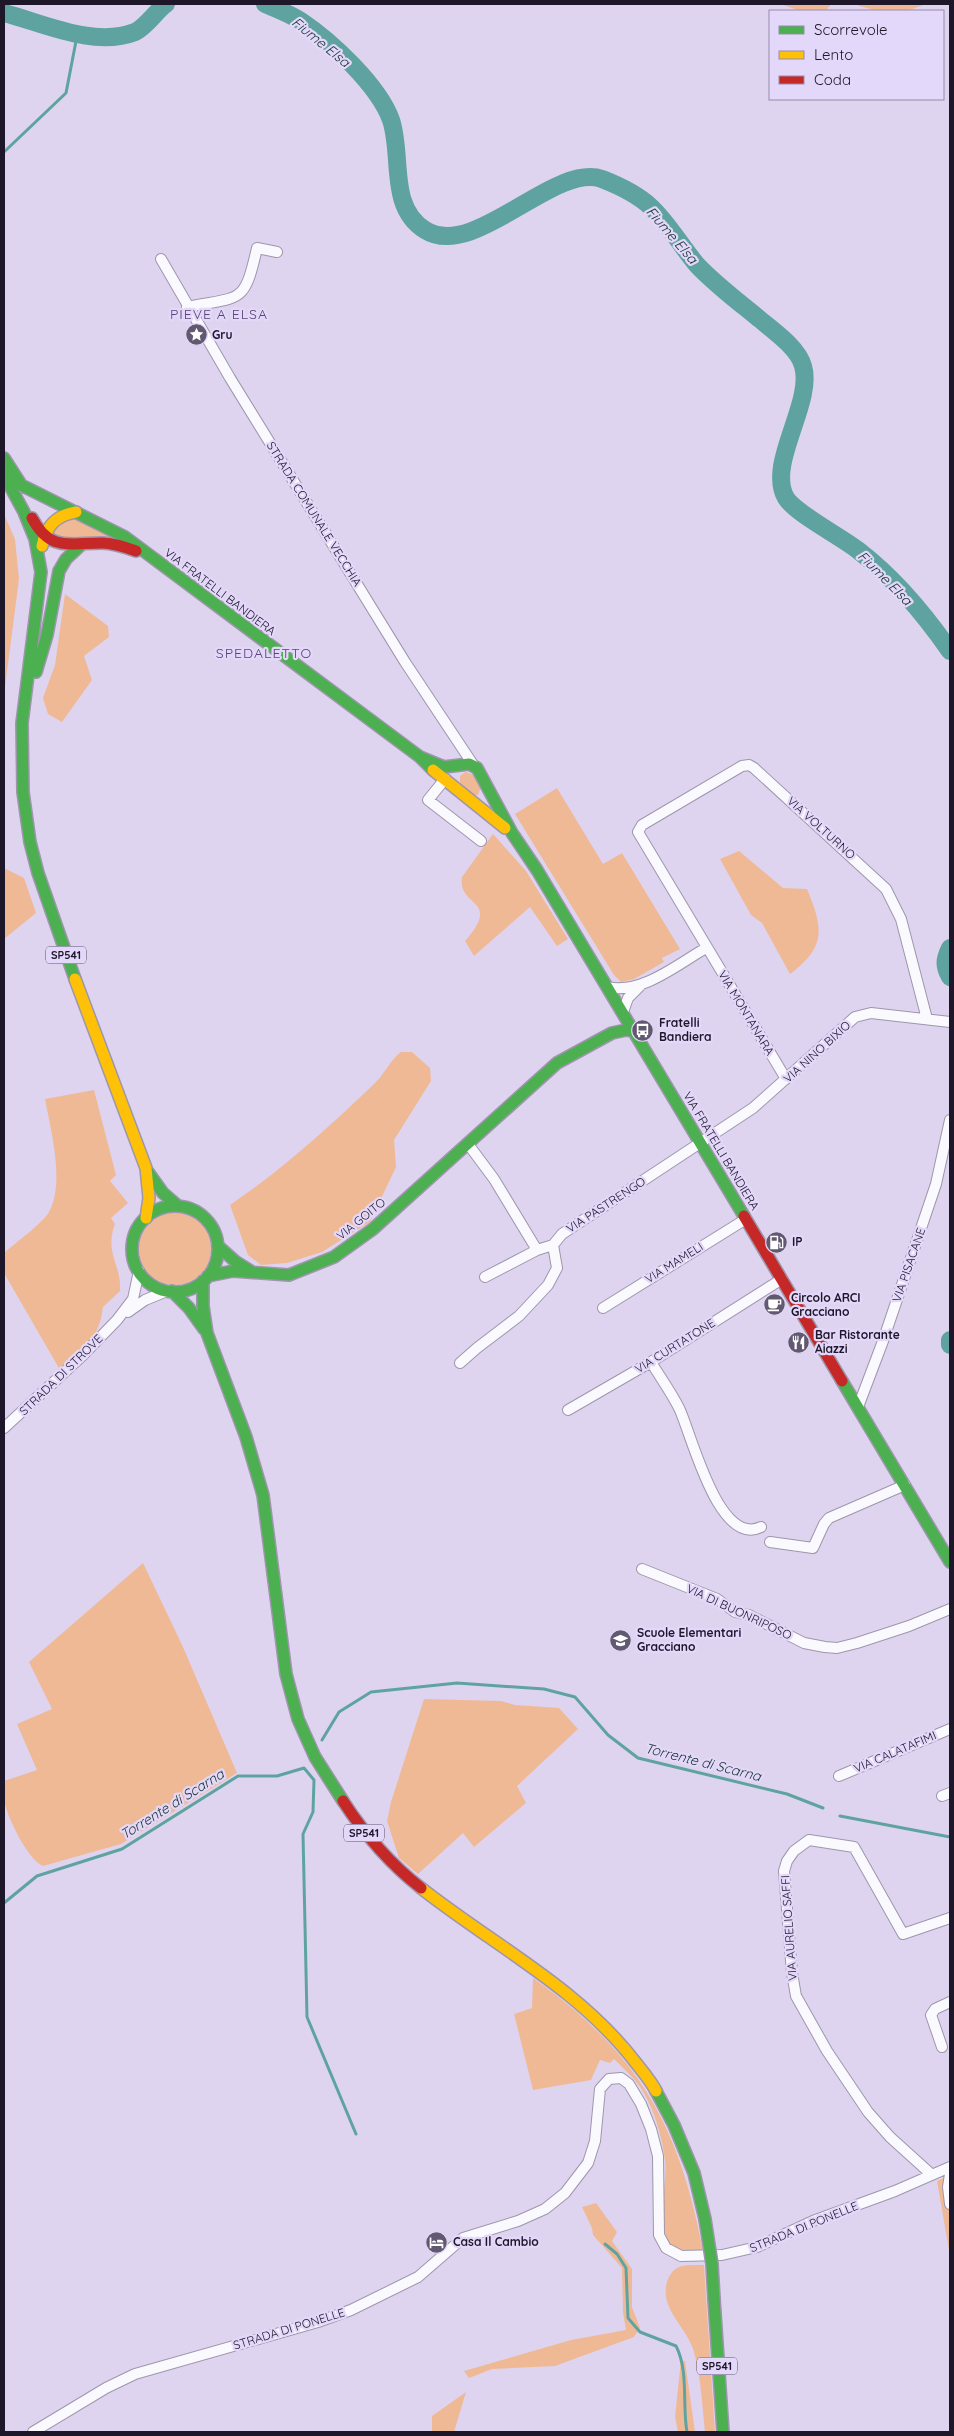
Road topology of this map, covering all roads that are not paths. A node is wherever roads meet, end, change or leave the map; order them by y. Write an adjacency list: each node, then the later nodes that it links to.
1 (277, 252): 3 (street)
2 (161, 259): 3 (street, STRADA COMUNALE VECCHIA)
3 (188, 307): 16 (street, STRADA COMUNALE VECCHIA)
4 (4, 458): 6 (main road, SP541)
5 (4, 475): 6 (main road, SP541)
6 (16, 487): 7 (main road, VIA FRATELLI BANDIERA); 8 (main road, SP541); 11 (main road, SP541)
7 (76, 512): 8 (main road); 10 (main road, VIA FRATELLI BANDIERA)
8 (44, 537): 9 (main road, VIA FRATELLI BANDIERA); 11 (main road); 12 (main road, SP541)
9 (80, 546): 10 (main road, VIA FRATELLI BANDIERA); 12 (main road)
10 (148, 556): 14 (main road, VIA FRATELLI BANDIERA)
11 (38, 605): 13 (main road, SP541)
12 (36, 672): 13 (main road, SP541)
13 (23, 734): 35 (main road, SP541)
14 (420, 757): 15 (main road, VIA FRATELLI BANDIERA); 17 (main road, VIA FRATELLI BANDIERA)
15 (460, 766): 16 (main road, VIA FRATELLI BANDIERA); 17 (main road)
16 (474, 766): 18 (main road, VIA FRATELLI BANDIERA)
17 (448, 782): 19 (main road, VIA FRATELLI BANDIERA); 22 (street)
18 (490, 788): 19 (main road); 21 (main road, VIA FRATELLI BANDIERA)
19 (475, 802): 21 (main road, VIA FRATELLI BANDIERA)
20 (638, 830): 23 (street, VIA MONTANARA); 27 (street, VIA VOLTURNO)
21 (512, 833): 25 (main road, VIA FRATELLI BANDIERA)
22 (480, 841)
23 (706, 948): 24 (street); 31 (street, VIA MONTANARA)
24 (640, 986): 25 (street); 26 (street)
25 (608, 987): 26 (main road, VIA FRATELLI BANDIERA)
26 (623, 1012): 29 (main road, VIA FRATELLI BANDIERA); 30 (main road, VIA GOITO)
27 (927, 1019): 28 (street, VIA NINO BIXIO); 31 (street, VIA NINO BIXIO)
28 (950, 1022)
29 (634, 1031): 30 (main road, VIA GOITO); 34 (main road, VIA FRATELLI BANDIERA)
30 (589, 1044): 33 (main road, VIA GOITO)
31 (786, 1078): 34 (street, VIA NINO BIXIO)
32 (950, 1120): 53 (street, VIA PISACANE)
33 (468, 1144): 41 (street); 43 (main road, VIA GOITO)
34 (701, 1144): 38 (main road, VIA FRATELLI BANDIERA); 39 (street, VIA PASTRENGO)
35 (146, 1168): 36 (main road, SP541); 37 (main road, SP541)
36 (178, 1206): 37 (main road); 40 (main road, SP541)
37 (146, 1218): 42 (main road, SP541)
38 (746, 1219): 46 (main road, VIA FRATELLI BANDIERA); 48 (street, VIA MAMELI)
39 (553, 1245): 41 (street, VIA PASTRENGO); 52 (street)
40 (218, 1246): 43 (main road, VIA GOITO); 45 (main road, SP541)
41 (536, 1250): 44 (street, VIA PASTRENGO)
42 (139, 1272): 47 (main road, SP541); 49 (street, STRADA DI STROVE)
43 (253, 1272): 45 (main road, VIA GOITO)
44 (485, 1277)
45 (205, 1279): 47 (main road); 50 (main road, SP541)
46 (782, 1279): 51 (street, VIA CURTATONE); 53 (main road, VIA FRATELLI BANDIERA)
47 (170, 1291): 49 (street, STRADA DI STROVE); 50 (main road, SP541)
48 (603, 1308)
49 (117, 1320): 55 (street, STRADA DI STROVE)
50 (206, 1333): 72 (main road, SP541, bridge)
51 (651, 1362): 54 (street, VIA CURTATONE); 57 (street)
52 (460, 1363)
53 (858, 1407): 56 (main road, VIA FRATELLI BANDIERA)
54 (568, 1410)
55 (4, 1428)
56 (905, 1485): 58 (street); 59 (main road, VIA FRATELLI BANDIERA)
57 (760, 1527)
58 (770, 1542)
59 (950, 1562)
60 (642, 1569): 61 (street, VIA DI BUONRIPOSO)
61 (950, 1610)
62 (950, 1729): 63 (street, VIA CALATAFIMI)
63 (839, 1776)
64 (950, 1918): 69 (street, VIA AURELIO SAFFI)
65 (950, 2002): 66 (street)
66 (942, 2047)
67 (950, 2167): 69 (street, STRADA DI PONELLE)
68 (950, 2174): 70 (street)
69 (932, 2175): 71 (street, STRADA DI PONELLE)
70 (950, 2204)
71 (33, 2432)
72 (723, 2432)

